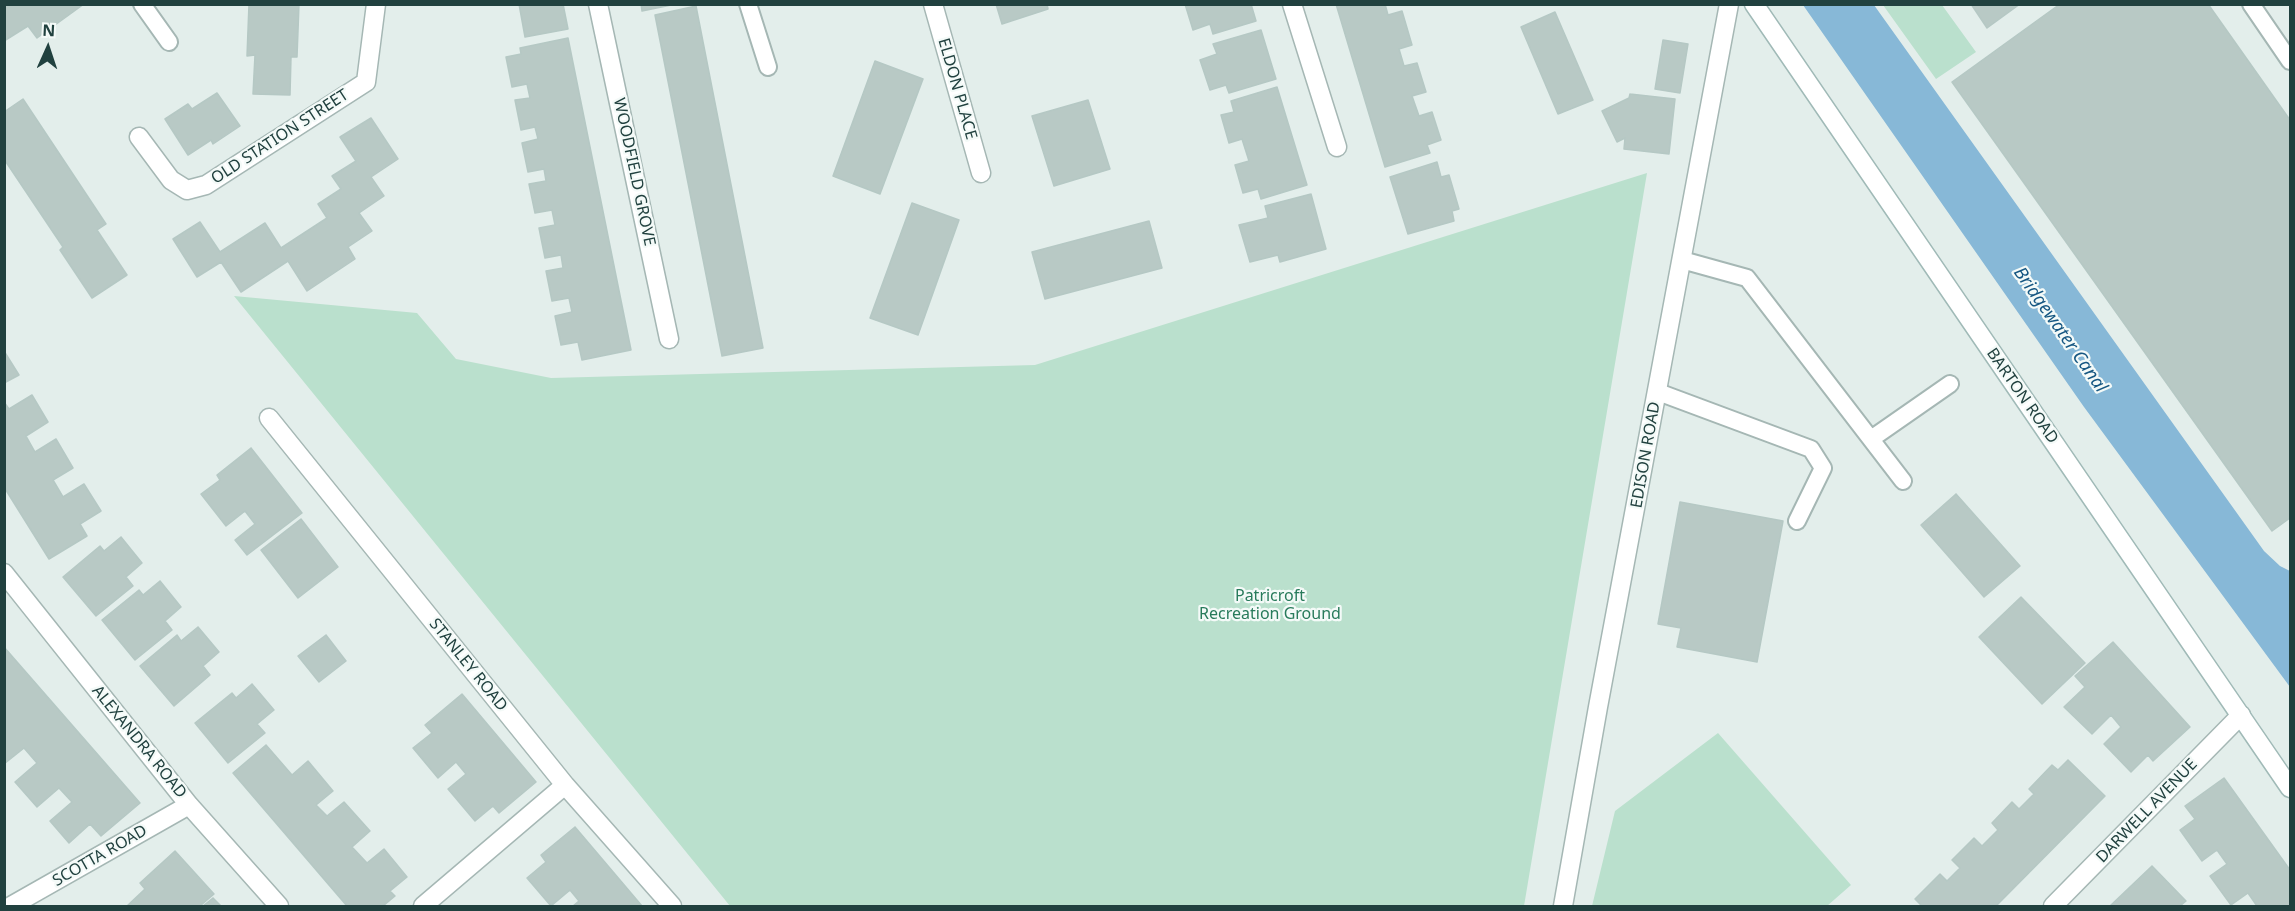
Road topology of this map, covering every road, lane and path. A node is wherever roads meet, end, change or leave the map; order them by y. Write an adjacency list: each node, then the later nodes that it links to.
1 (142, 4): 10 (lane)
2 (376, 4): 13 (street, OLD STATION STREET)
3 (598, 4): 17 (street, WOODFIELD GROVE)
4 (748, 4): 12 (lane)
5 (933, 4): 15 (street, ELDON PLACE)
6 (1292, 4): 14 (street)
7 (1729, 4): 16 (street, EDISON ROAD)
8 (1754, 4): 25 (street, BARTON ROAD)
9 (2251, 4): 11 (lane)
10 (169, 42)
11 (2290, 61)
12 (768, 67)
13 (139, 137)
14 (1337, 147)
15 (981, 173)
16 (1682, 260): 19 (street, EDISON ROAD); 21 (lane)
17 (669, 339)
18 (1950, 384): 21 (lane)
19 (1658, 392): 23 (lane); 33 (street, EDISON ROAD)
20 (269, 418): 26 (street, STANLEY ROAD)
21 (1871, 439): 22 (lane)
22 (1903, 481)
23 (1797, 522)
24 (4, 573): 28 (street, ALEXANDRA ROAD)
25 (2241, 715): 27 (street, BARTON ROAD); 34 (street, DARWELL AVENUE)
26 (565, 785): 31 (street); 32 (street, STANLEY ROAD)
27 (2290, 788)
28 (189, 805): 29 (street, SCOTTA ROAD); 30 (street, ALEXANDRA ROAD)
29 (11, 906)
30 (279, 906)
31 (423, 906)
32 (672, 906)
33 (1563, 906)
34 (2053, 906)

